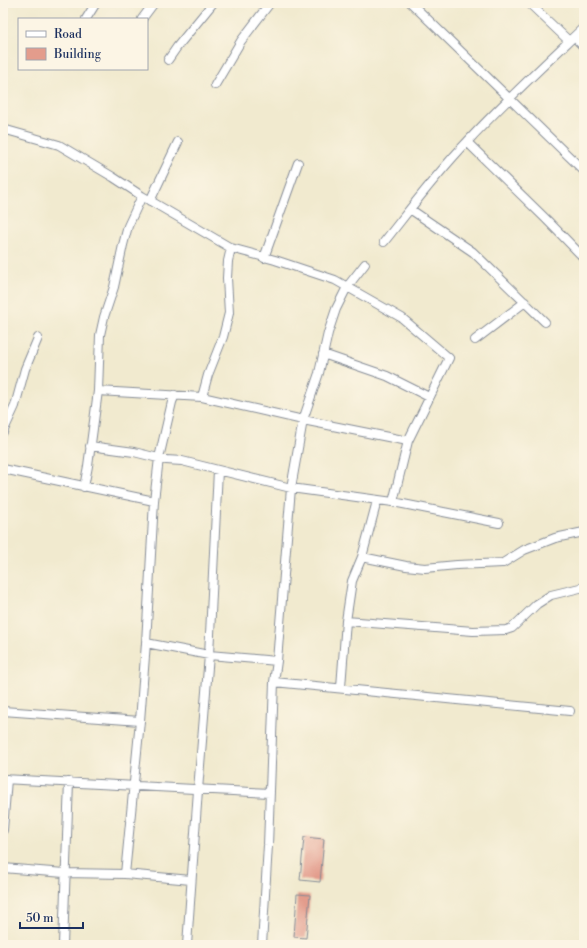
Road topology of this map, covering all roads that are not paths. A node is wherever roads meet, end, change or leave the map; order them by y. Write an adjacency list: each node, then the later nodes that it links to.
1 (96, 3): 7 (street)
2 (154, 3): 8 (street)
3 (213, 3): 12 (street)
4 (270, 3): 13 (street)
5 (411, 3): 14 (street)
6 (529, 3): 10 (street)
7 (87, 18)
8 (143, 18)
9 (584, 27): 10 (street)
10 (571, 39): 11 (street); 14 (street)
11 (584, 47)
12 (168, 60)
13 (215, 85)
14 (509, 98): 17 (street); 19 (street)
15 (3, 129): 20 (street)
16 (178, 142): 21 (street)
17 (467, 142): 22 (street); 26 (street)
18 (298, 163): 25 (street)
19 (584, 171)
20 (142, 196): 21 (street); 34 (street)
21 (150, 201): 24 (street)
22 (410, 209): 23 (street); 29 (street)
23 (384, 242)
24 (231, 248): 25 (street); 36 (street)
25 (264, 258): 28 (street)
26 (584, 258)
27 (365, 264): 28 (street)
28 (347, 287): 33 (street); 37 (street)
29 (525, 302): 30 (street); 32 (street)
30 (545, 322)
31 (38, 338): 39 (street)
32 (475, 340)
33 (323, 354): 37 (street); 38 (street)
34 (98, 391): 35 (street); 41 (street)
35 (176, 395): 36 (street); 42 (street)
36 (202, 397): 38 (street)
37 (429, 397): 40 (street)
38 (303, 420): 40 (street); 46 (street)
39 (3, 432)
40 (408, 441): 49 (street)
41 (90, 446): 42 (street); 45 (street)
42 (159, 458): 44 (street); 47 (street)
43 (3, 469): 45 (street)
44 (218, 470): 46 (street); 56 (street)
45 (84, 487): 47 (street)
46 (292, 488): 48 (street); 57 (street)
47 (154, 501): 55 (street)
48 (377, 501): 49 (street); 52 (street)
49 (393, 502): 50 (street)
50 (499, 522)
51 (584, 532): 52 (street)
52 (362, 557): 54 (street)
53 (584, 587): 54 (street)
54 (346, 621): 59 (street)
55 (146, 643): 56 (street); 62 (street)
56 (209, 655): 57 (street); 66 (street)
57 (277, 661): 58 (street)
58 (274, 682): 59 (street); 67 (street)
59 (340, 687): 60 (street)
60 (570, 711)
61 (3, 712): 62 (street)
62 (140, 721): 65 (street)
63 (5, 779): 64 (street); 68 (street)
64 (69, 782): 65 (street); 70 (street)
65 (134, 787): 66 (street); 71 (street)
66 (198, 790): 67 (street); 72 (street)
67 (270, 793): 77 (street)
68 (3, 830)
69 (3, 868): 70 (street)
70 (64, 872): 71 (street); 75 (street)
71 (125, 874): 72 (street)
72 (191, 880): 76 (street)
73 (3, 945): 74 (street)
74 (9, 945)
75 (63, 945)
76 (187, 945)
77 (262, 945)

